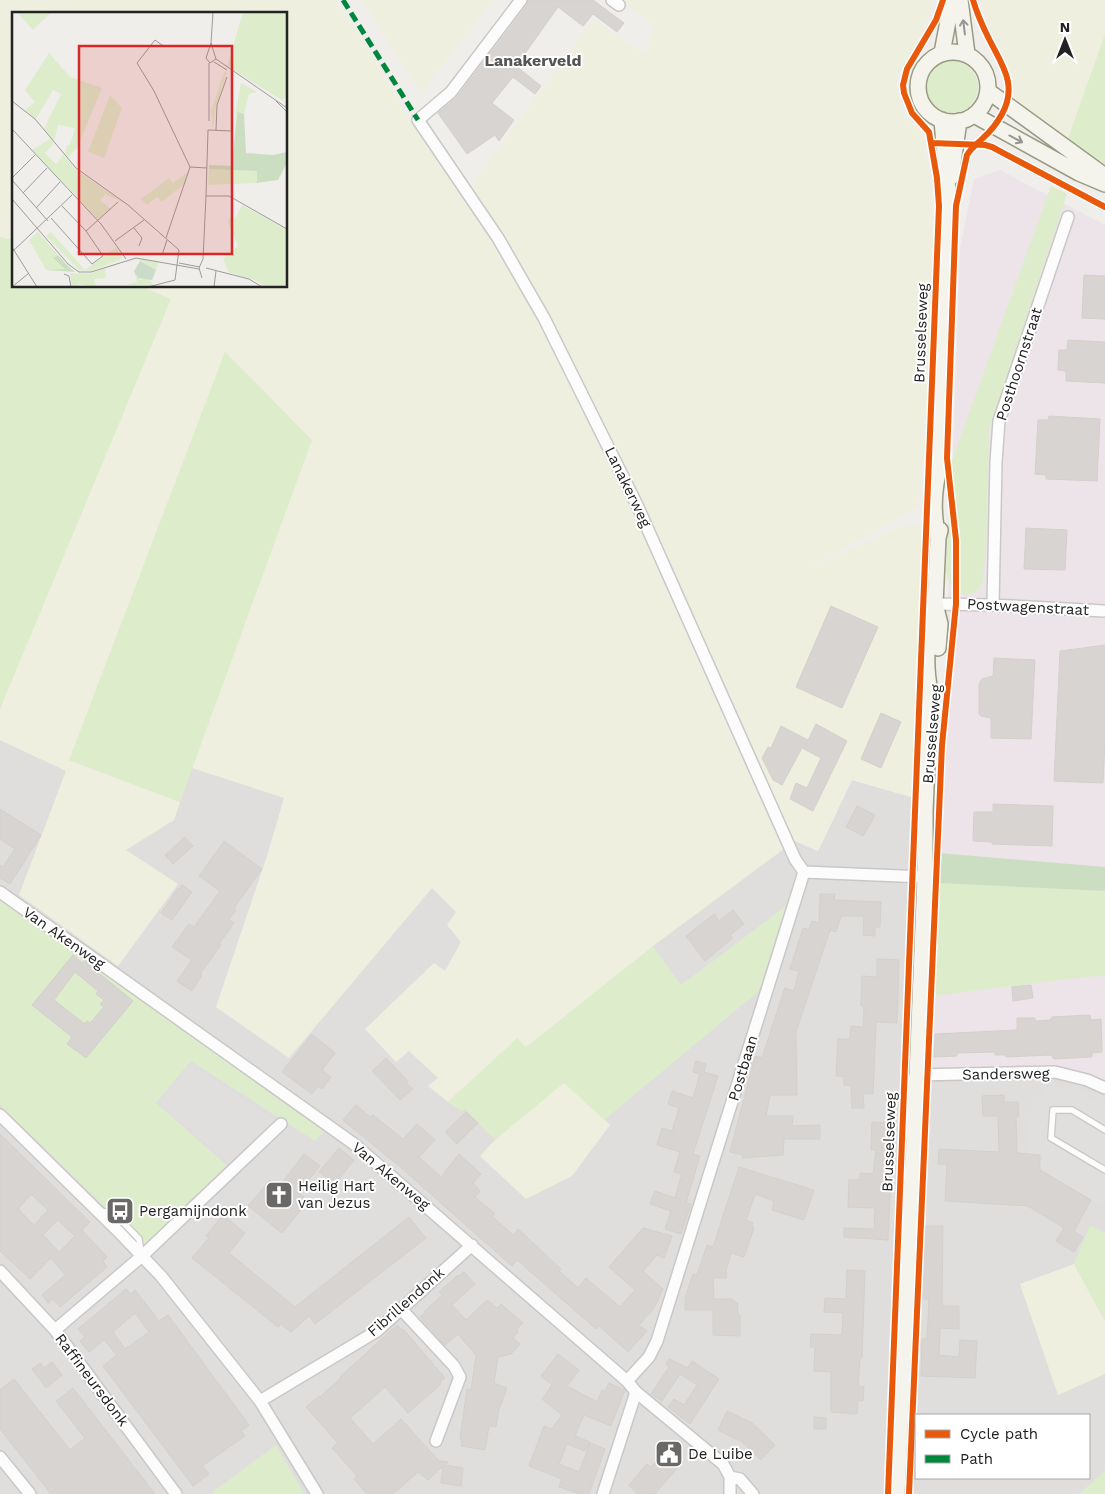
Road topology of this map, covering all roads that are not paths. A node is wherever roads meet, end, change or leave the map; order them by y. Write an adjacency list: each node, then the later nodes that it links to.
1 (521, 0): 17 (street, Lanakerweg)
2 (952, 0): 4 (street)
3 (960, 0): 5 (street, one-way to 3)
4 (942, 53): 5 (street); 8 (street)
5 (967, 54): 6 (street)
6 (988, 91): 7 (street); 10 (street)
7 (974, 115): 9 (street); 11 (street, one-way to 11)
8 (942, 120): 9 (street); 12 (street, Brusselseweg)
9 (960, 121): 12 (street, Brusselseweg)
10 (1105, 176)
11 (1105, 184)
12 (948, 192): 14 (street, Brusselseweg)
13 (1068, 217): 15 (street, Posthoornstraat)
14 (936, 604): 15 (street, Postwagenstraat); 18 (street, Brusselseweg)
15 (993, 605): 16 (street, Postwagenstraat)
16 (1104, 611)
17 (804, 872): 18 (street); 31 (street, Postbaan)
18 (925, 877): 20 (street, Brusselseweg)
19 (0, 892): 26 (street, Van Akenweg)
20 (916, 1075): 21 (street, Sandersweg); 43 (street, Brusselseweg)
21 (1105, 1088)
22 (0, 1115): 27 (street)
23 (281, 1124): 27 (street)
24 (1105, 1130): 25 (lane)
25 (1105, 1170)
26 (472, 1245): 29 (street, Fibrillendonk); 31 (street, Van Akenweg)
27 (142, 1256): 30 (street); 33 (street)
28 (0, 1272): 30 (street, Raffineursdonk)
29 (401, 1309): 33 (street, Fibrillendonk); 34 (street)
30 (55, 1330): 38 (street, Raffineursdonk)
31 (627, 1381): 32 (street, Van Akenweg)
32 (636, 1392): 36 (street, Van Akenweg); 40 (street)
33 (260, 1402): 39 (street)
34 (436, 1441)
35 (0, 1457): 37 (street)
36 (730, 1477): 41 (street); 42 (street, Van Akenweg)
37 (30, 1494)
38 (176, 1494)
39 (317, 1494)
40 (603, 1494)
41 (730, 1494)
42 (753, 1494)
43 (898, 1494)

